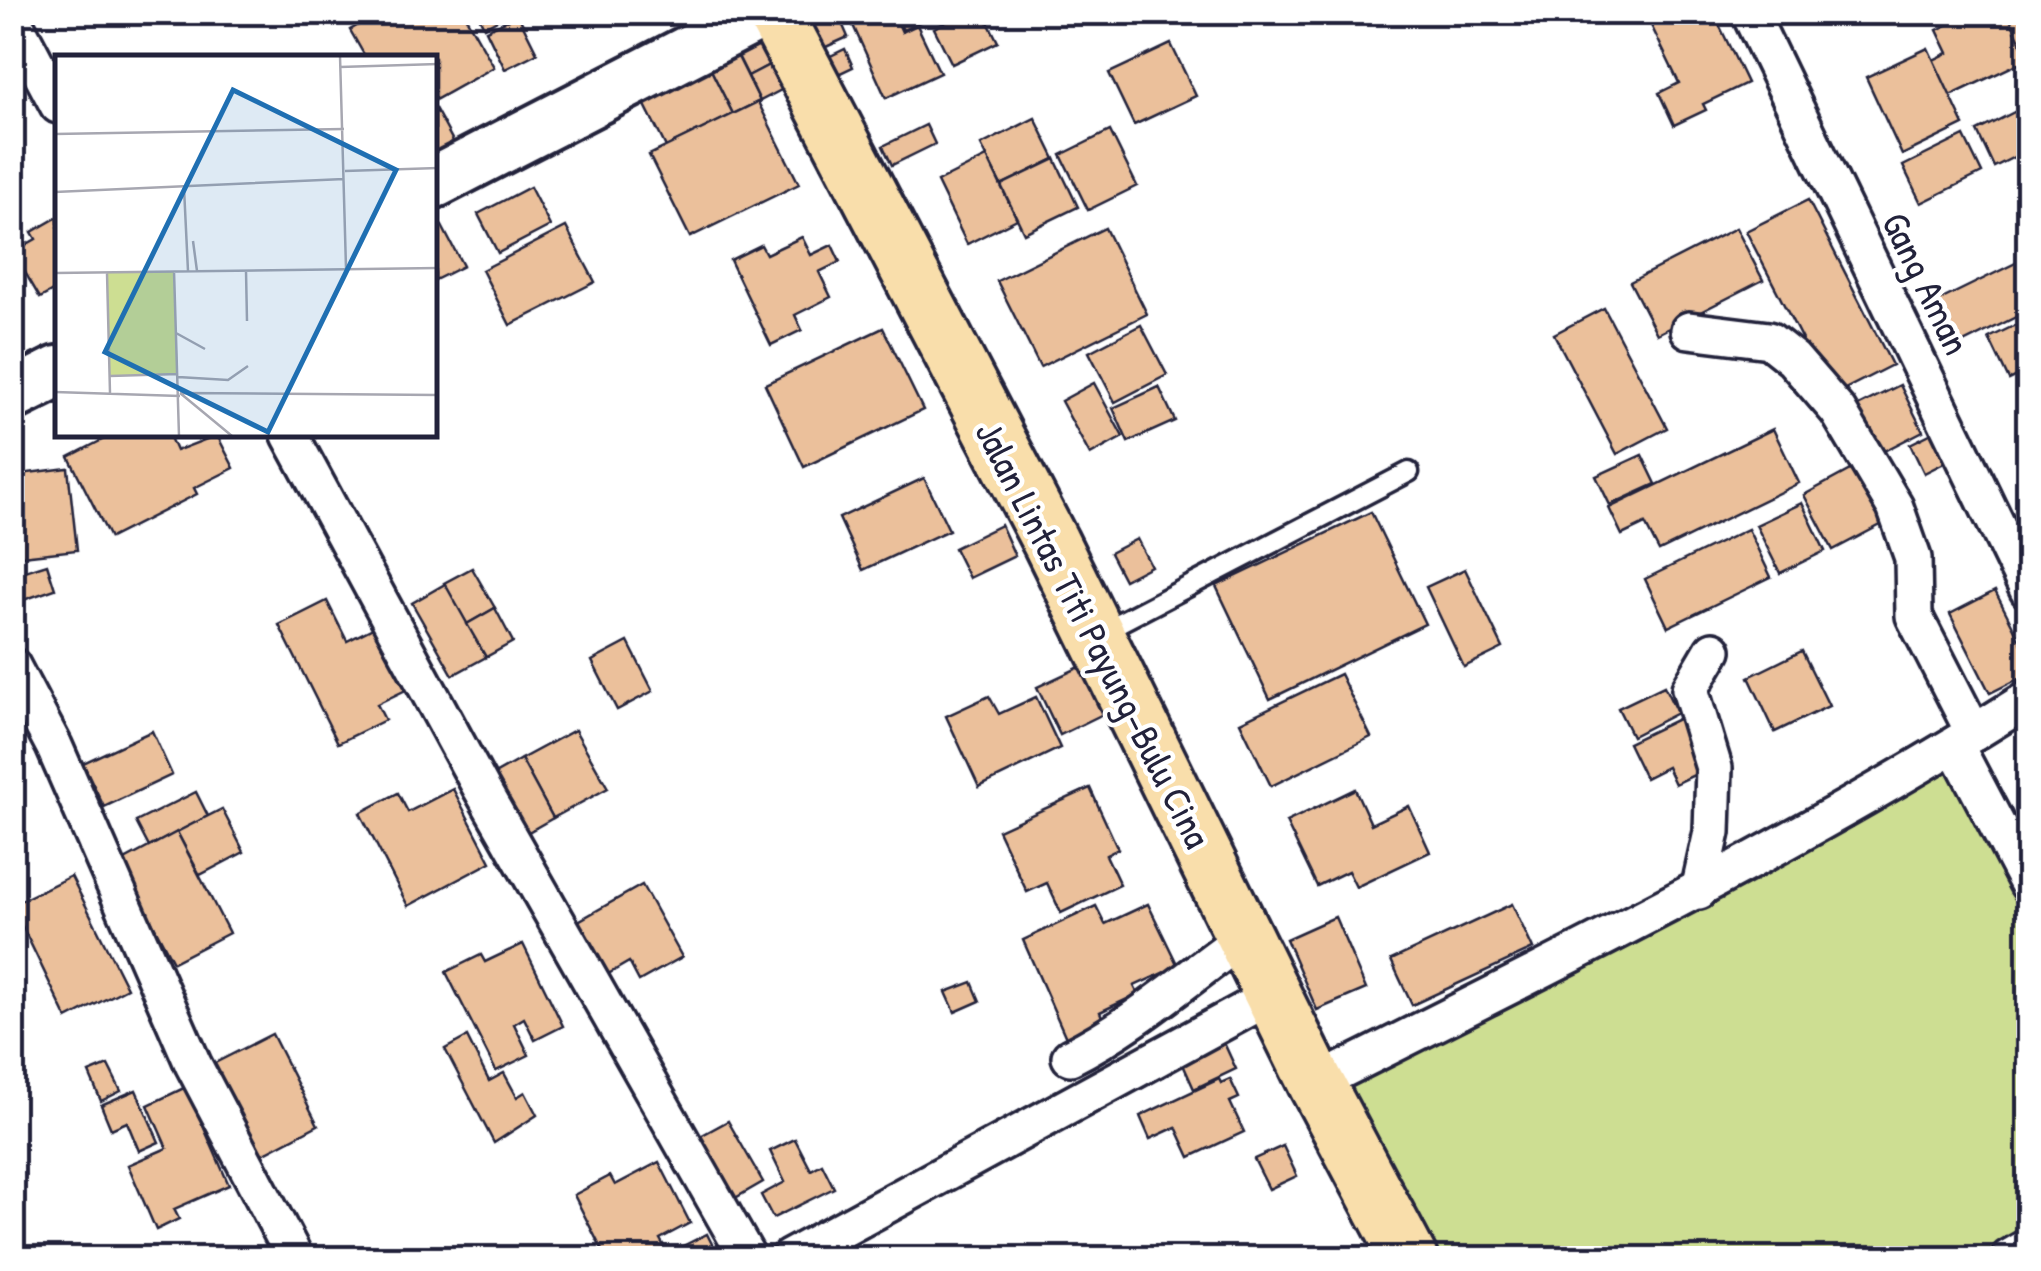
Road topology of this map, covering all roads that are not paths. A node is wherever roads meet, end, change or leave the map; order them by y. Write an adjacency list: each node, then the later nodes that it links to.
1 (765, 12): 6 (street)
2 (774, 12): 13 (main road, Jalan Lintas Titi Payung–Bulu Cina)
3 (1749, 12): 12 (street, Gang Aman)
4 (12, 18): 5 (street)
5 (55, 98)
6 (438, 180)
7 (1688, 330): 17 (street)
8 (55, 374): 9 (street)
9 (12, 395)
10 (292, 438): 26 (street)
11 (1409, 472): 13 (lane)
12 (2028, 590)
13 (1096, 635): 20 (main road, Jalan Lintas Titi Payung–Bulu Cina)
14 (1713, 650): 19 (street)
15 (12, 666): 25 (street)
16 (2028, 699): 17 (street)
17 (1964, 739): 18 (street); 19 (street)
18 (2028, 884)
19 (1700, 891): 23 (street)
20 (1246, 936): 21 (main road, Jalan Lintas Titi Payung–Bulu Cina); 22 (street)
21 (1275, 994): 23 (main road, Jalan Lintas Titi Payung–Bulu Cina); 27 (street)
22 (1070, 1057)
23 (1316, 1084): 28 (main road, Jalan Lintas Titi Payung–Bulu Cina)
24 (2028, 1247): 29 (street)
25 (295, 1258)
26 (748, 1258)
27 (790, 1258)
28 (1409, 1258)
29 (2008, 1258)

